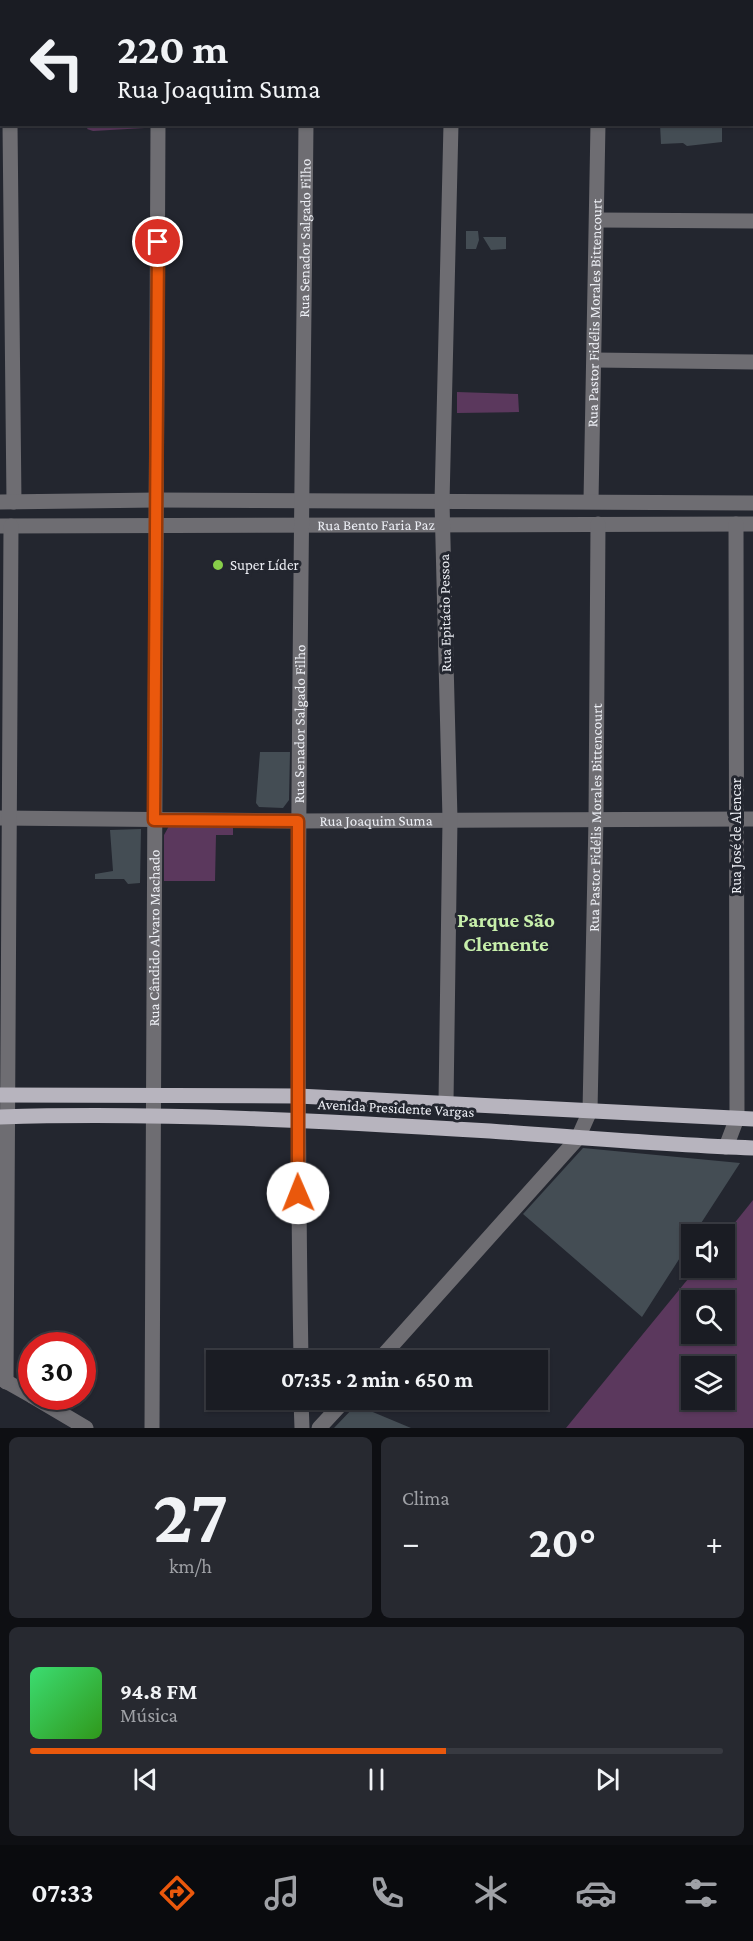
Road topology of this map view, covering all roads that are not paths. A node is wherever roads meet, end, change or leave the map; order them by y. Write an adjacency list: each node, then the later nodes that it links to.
1 (10, 126): 12 (street)
2 (158, 126): 10 (street, Rua Cândido Alvaro Machado)
3 (306, 126): 13 (street, Rua Senador Salgado Filho)
4 (451, 126): 14 (street, Rua Epitácio Pessoa)
5 (598, 126): 6 (street, Rua Pastor Fidélis Morales Bittencourt)
6 (598, 220): 7 (street); 8 (street, Rua Pastor Fidélis Morales Bittencourt)
7 (753, 221)
8 (595, 360): 9 (street); 11 (street, Rua Pastor Fidélis Morales Bittencourt)
9 (753, 362)
10 (157, 500): 12 (street, Rua Bento Faria Paz); 13 (street, Rua Bento Faria Paz); 16 (street, Rua Cândido Alvaro Machado)
11 (591, 501): 14 (street, Rua Bento Faria Paz); 15 (street, Rua Bento Faria Paz)
12 (7, 502)
13 (302, 502): 14 (street, Rua Bento Faria Paz); 17 (street, Rua Senador Salgado Filho)
14 (442, 502): 21 (street, Rua Epitácio Pessoa)
15 (753, 503)
16 (157, 524): 17 (street, Rua Bento Faria Paz); 22 (street, Rua Bento Faria Paz); 28 (street, Rua Cândido Alvaro Machado)
17 (300, 524): 21 (street, Rua Bento Faria Paz); 29 (street, Rua Senador Salgado Filho)
18 (598, 524): 19 (street, Rua Bento Faria Paz); 21 (street, Rua Bento Faria Paz); 25 (street, Rua Pastor Fidélis Morales Bittencourt)
19 (735, 524): 20 (street, Rua Bento Faria Paz); 26 (street, Rua José de Alencar)
20 (753, 524)
21 (442, 525): 24 (street, Rua Epitácio Pessoa)
22 (6, 526): 23 (street)
23 (5, 818): 28 (street, Rua Joaquim Suma); 30 (street)
24 (450, 819): 25 (street, Rua Joaquim Suma); 29 (street, Rua Joaquim Suma); 33 (street, Rua Epitácio Pessoa)
25 (596, 819): 26 (street, Rua Joaquim Suma); 34 (street, Rua Pastor Fidélis Morales Bittencourt)
26 (736, 819): 27 (street, Rua Joaquim Suma); 37 (street, Rua José de Alencar)
27 (753, 819)
28 (154, 820): 29 (street, Rua Joaquim Suma); 31 (street, Rua Cândido Alvaro Machado)
29 (298, 821): 32 (street, Rua Senador Salgado Filho)
30 (4, 1095): 31 (main road, Avenida Presidente Vargas); 35 (street)
31 (153, 1095): 32 (main road, Avenida Presidente Vargas); 36 (street, Rua Cândido Alvaro Machado)
32 (298, 1096): 33 (main road, Avenida Presidente Vargas); 39 (street, Rua Senador Salgado Filho)
33 (446, 1102): 34 (main road, Avenida Presidente Vargas)
34 (590, 1111): 37 (main road, Avenida Presidente Vargas); 40 (street)
35 (4, 1117): 36 (main road, Avenida Presidente Vargas); 45 (street)
36 (154, 1117): 39 (main road, Avenida Presidente Vargas); 51 (street, Rua Cândido Alvaro Machado)
37 (737, 1118): 38 (main road, Avenida Presidente Vargas); 41 (street, Rua José de Alencar)
38 (753, 1119)
39 (297, 1121): 40 (main road, Avenida Presidente Vargas); 43 (street, Rua Senador Salgado Filho)
40 (578, 1138): 41 (main road, Avenida Presidente Vargas); 44 (street)
41 (726, 1147): 42 (main road, Avenida Presidente Vargas)
42 (753, 1148)
43 (301, 1350)
44 (388, 1350)
45 (3, 1380): 46 (street)
46 (18, 1388)
47 (56, 1410): 50 (street)
48 (301, 1410): 52 (street)
49 (336, 1410): 53 (street)
50 (86, 1428)
51 (152, 1428)
52 (302, 1428)
53 (319, 1428)

